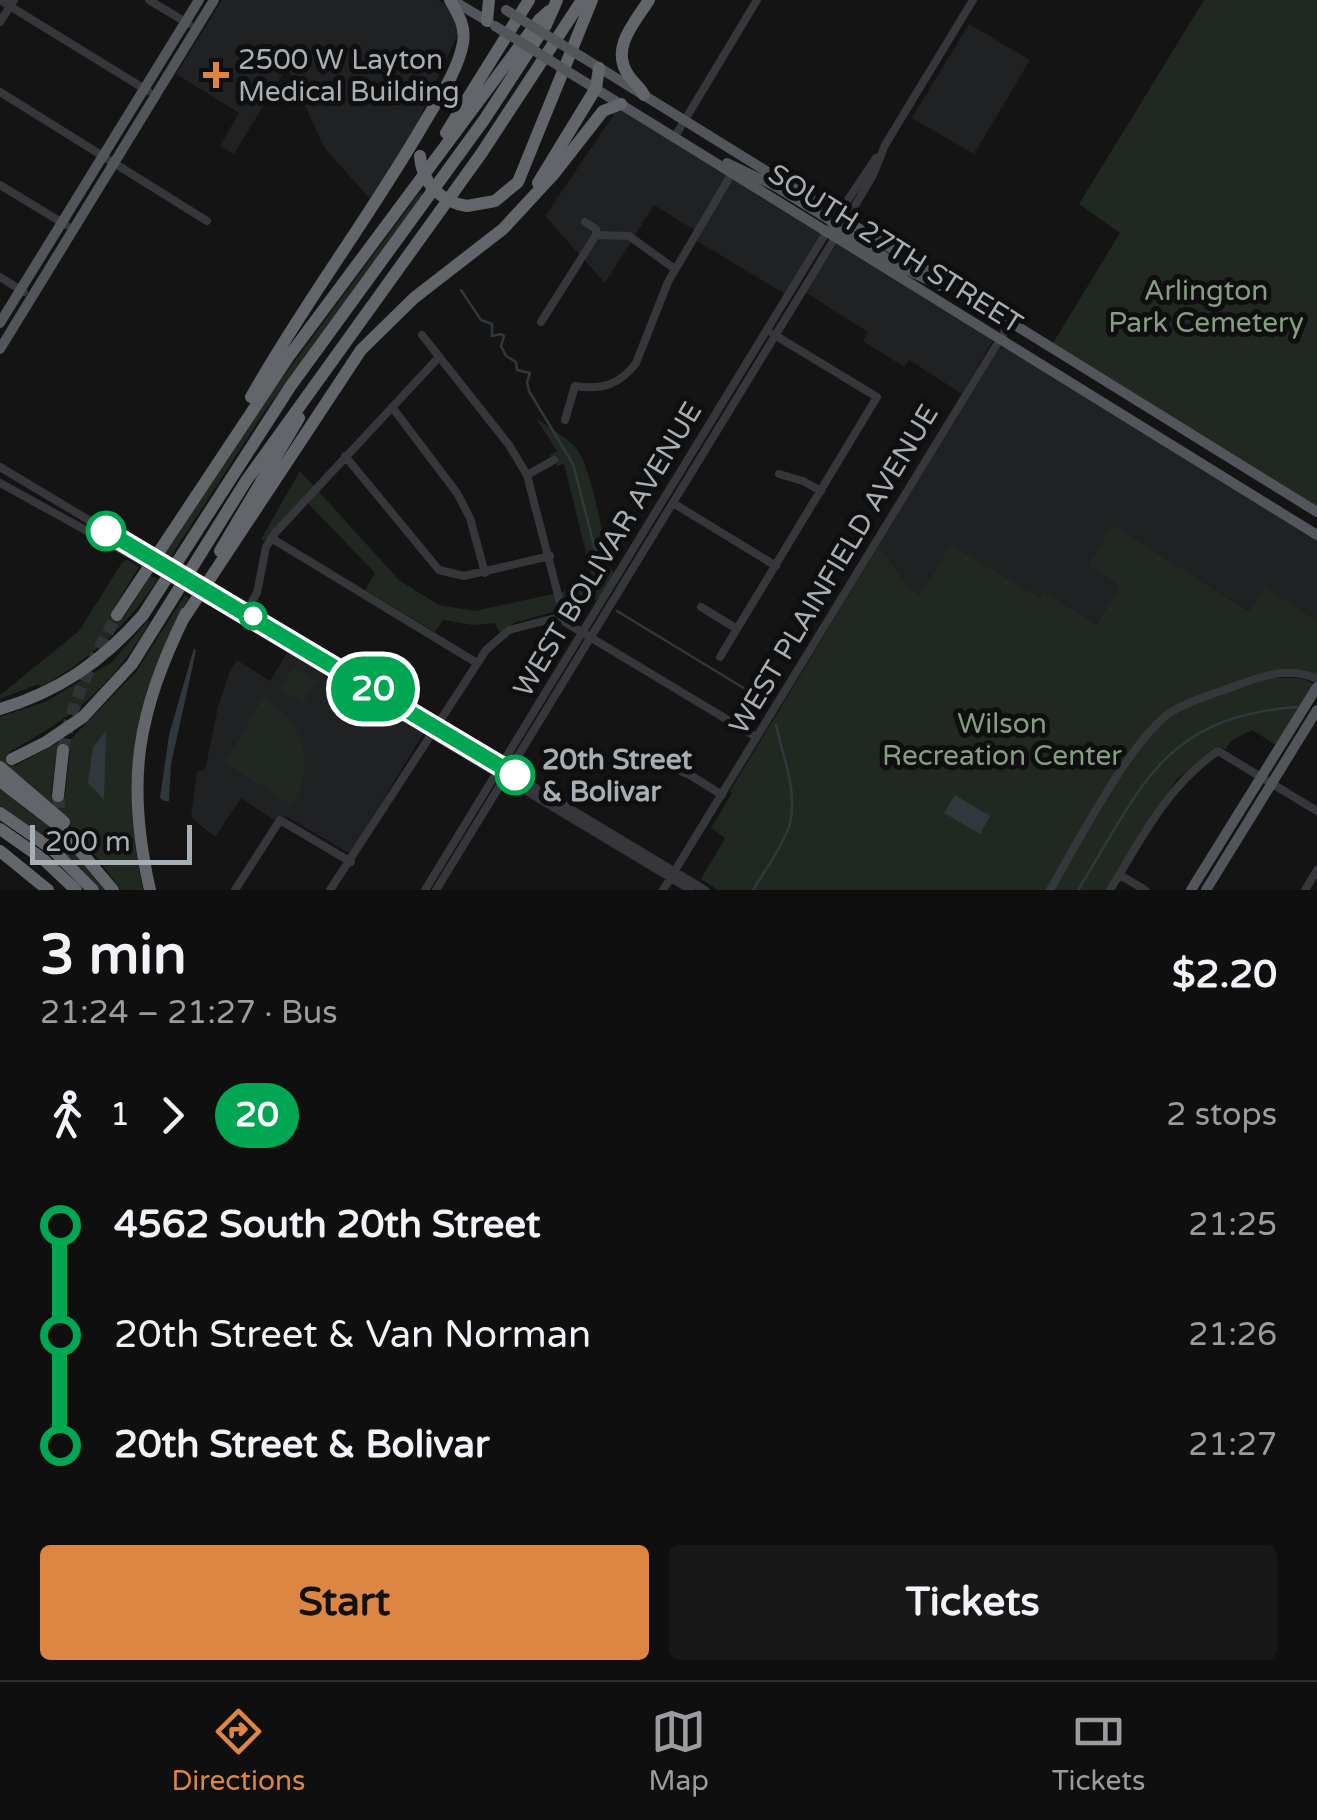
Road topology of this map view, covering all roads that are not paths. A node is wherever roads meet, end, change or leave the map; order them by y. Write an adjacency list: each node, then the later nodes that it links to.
1 (0, 0): 12 (street)
2 (149, 0): 16 (street)
3 (199, 0): 16 (main road)
4 (214, 0): 18 (main road)
5 (451, 0): 17 (main road, SOUTH 27TH STREET); 26 (highway)
6 (489, 0): 17 (highway); 19 (main road, SOUTH 27TH STREET, bridge)
7 (529, 0): 35 (highway)
8 (582, 0): 54 (highway)
9 (592, 0): 26 (highway, bridge)
10 (757, 0): 27 (street)
11 (972, 0): 39 (street, WEST BOLIVAR AVENUE)
12 (12, 3): 15 (street); 21 (street)
13 (554, 4): 35 (highway); 84 (highway)
14 (644, 5): 23 (highway)
15 (0, 22)
16 (185, 22): 18 (street); 21 (main road)
17 (491, 24): 20 (main road, SOUTH 27TH STREET, bridge)
18 (197, 29): 24 (main road)
19 (599, 68): 20 (highway); 23 (main road, SOUTH 27TH STREET)
20 (596, 88): 25 (main road, SOUTH 27TH STREET); 34 (highway)
21 (144, 89): 24 (street); 30 (main road)
22 (0, 92): 30 (street)
23 (644, 95): 27 (main road, SOUTH 27TH STREET)
24 (156, 96): 31 (main road)
25 (620, 104): 28 (main road, SOUTH 27TH STREET); 34 (highway)
26 (433, 110): 57 (highway)
27 (684, 122): 28 (street); 39 (main road, SOUTH 27TH STREET)
28 (674, 138): 29 (main road, SOUTH 27TH STREET)
29 (690, 147): 32 (main road, SOUTH 27TH STREET); 39 (main road)
30 (102, 156): 31 (street); 38 (main road)
31 (114, 163): 36 (street); 40 (main road)
32 (732, 173): 39 (main road, SOUTH 27TH STREET); 42 (street)
33 (0, 185): 38 (street)
34 (515, 218): 76 (highway)
35 (391, 219): 57 (highway)
36 (207, 221)
37 (585, 222): 41 (street)
38 (62, 223): 40 (street); 44 (main road)
39 (837, 226): 48 (main road, SOUTH 27TH STREET); 49 (street, WEST BOLIVAR AVENUE); 51 (main road, SOUTH 27TH STREET)
40 (75, 228): 45 (main road)
41 (596, 235): 42 (street); 46 (street)
42 (675, 269): 56 (street)
43 (0, 278): 44 (street)
44 (20, 290): 45 (street); 47 (main road)
45 (32, 297): 52 (main road)
46 (541, 322)
47 (0, 323)
48 (1010, 323): 51 (street, WEST PLAINFIELD AVENUE); 66 (main road, SOUTH 27TH STREET)
49 (771, 332): 64 (street); 65 (street, WEST BOLIVAR AVENUE)
50 (422, 335): 53 (street)
51 (1000, 339): 68 (main road, SOUTH 27TH STREET); 87 (street, WEST PLAINFIELD AVENUE)
52 (0, 350)
53 (439, 357): 55 (street); 62 (street)
54 (333, 359): 76 (highway); 90 (highway)
55 (392, 407): 58 (street); 72 (street)
56 (565, 420)
57 (224, 452): 74 (highway)
58 (345, 456): 69 (street); 72 (street)
59 (554, 460): 62 (street)
60 (0, 468): 67 (street)
61 (779, 474): 64 (street)
62 (527, 475): 70 (street)
63 (0, 483): 67 (street)
64 (820, 491): 71 (street)
65 (669, 500): 71 (street); 79 (street, WEST BOLIVAR AVENUE)
66 (1317, 512)
67 (104, 535): 75 (street, bridge)
68 (1317, 535)
69 (271, 538): 75 (street); 81 (street)
70 (550, 556): 72 (street); 77 (street)
71 (776, 566): 78 (street)
72 (484, 574)
73 (701, 607): 78 (street)
74 (117, 615)
75 (244, 616): 86 (street)
76 (184, 618): 109 (highway)
77 (564, 618): 79 (street); 81 (street)
78 (737, 629): 80 (street)
79 (587, 635): 87 (street); 91 (street, WEST BOLIVAR AVENUE)
80 (720, 657)
81 (477, 663): 86 (street)
82 (1317, 679): 117 (street)
83 (1317, 687): 92 (main road)
84 (0, 709)
85 (1317, 710): 92 (main road)
86 (435, 731): 91 (street); 101 (street)
87 (756, 737): 94 (street, WEST PLAINFIELD AVENUE)
88 (63, 750): 95 (highway)
89 (636, 754): 94 (street)
90 (6, 763): 100 (highway)
91 (503, 772): 104 (street); 112 (street, WEST BOLIVAR AVENUE); 113 (street, WEST BOLIVAR AVENUE)
92 (1267, 779): 96 (street); 103 (street); 120 (main road); 121 (main road)
93 (0, 782): 100 (highway)
94 (722, 795): 104 (street, WEST PLAINFIELD AVENUE)
95 (58, 796)
96 (1317, 810)
97 (0, 813): 107 (highway)
98 (0, 829): 106 (highway)
99 (0, 853): 105 (highway)
100 (91, 860): 108 (highway)
101 (351, 862): 110 (street); 111 (street)
102 (1317, 870): 122 (street)
103 (1120, 874): 118 (street); 119 (street)
104 (674, 875): 114 (street, WEST PLAINFIELD AVENUE); 115 (street); 116 (street)
105 (48, 890)
106 (76, 890)
107 (93, 890)
108 (113, 890)
109 (150, 890)
110 (235, 890)
111 (330, 890)
112 (425, 890)
113 (436, 890)
114 (663, 890)
115 (691, 890)
116 (705, 890)
117 (1050, 890)
118 (1110, 890)
119 (1144, 890)
120 (1191, 890)
121 (1206, 890)
122 (1304, 890)

